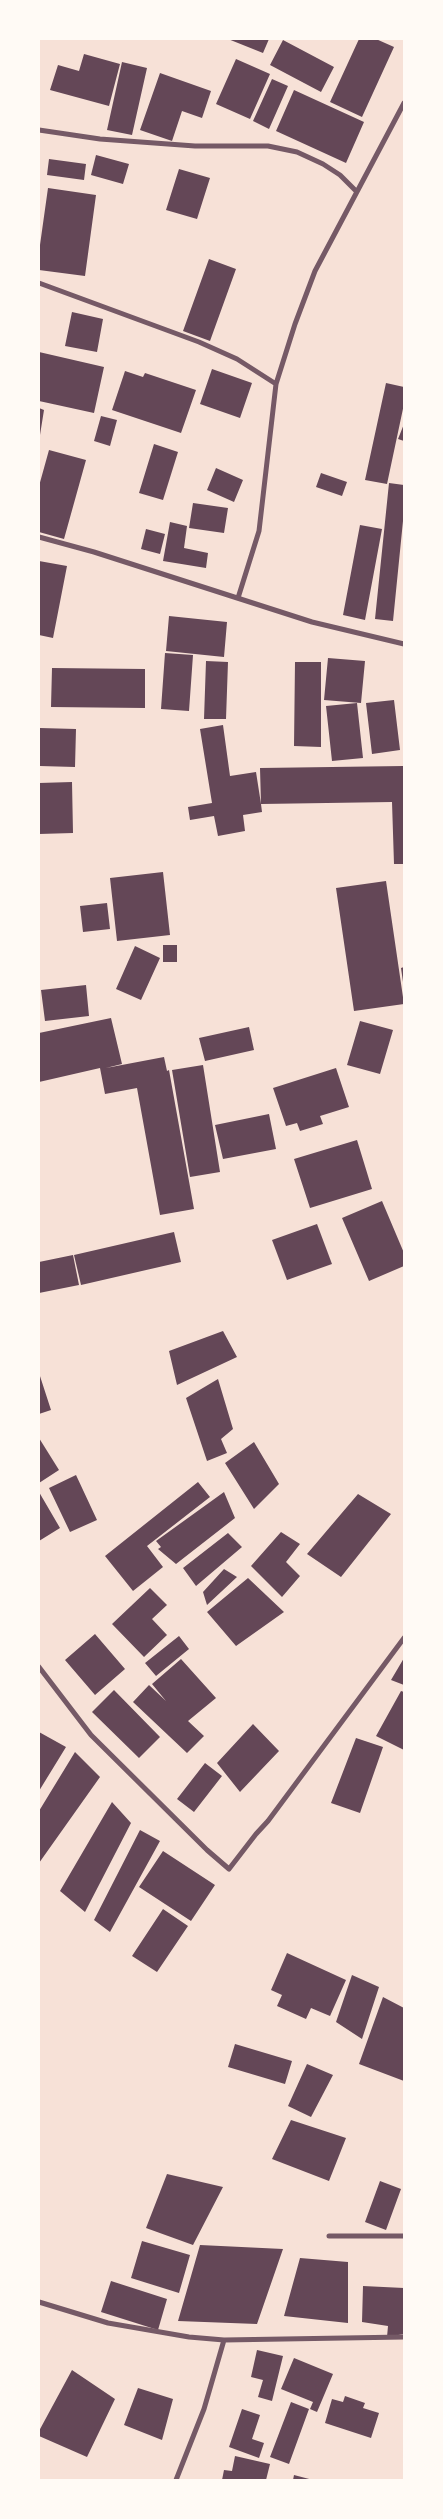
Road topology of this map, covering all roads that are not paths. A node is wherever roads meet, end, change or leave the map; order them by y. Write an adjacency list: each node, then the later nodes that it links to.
1 (404, 103): 3 (street)
2 (39, 130): 3 (street)
3 (357, 192): 5 (street)
4 (39, 283): 5 (street)
5 (276, 384): 7 (street)
6 (39, 537): 7 (street)
7 (238, 598): 8 (street)
8 (404, 644)
9 (404, 1638): 10 (street)
10 (39, 1667)
11 (329, 2236): 12 (street)
12 (404, 2236)
13 (39, 2302): 15 (street)
14 (404, 2337): 15 (street)
15 (224, 2340): 16 (street)
16 (176, 2480)

